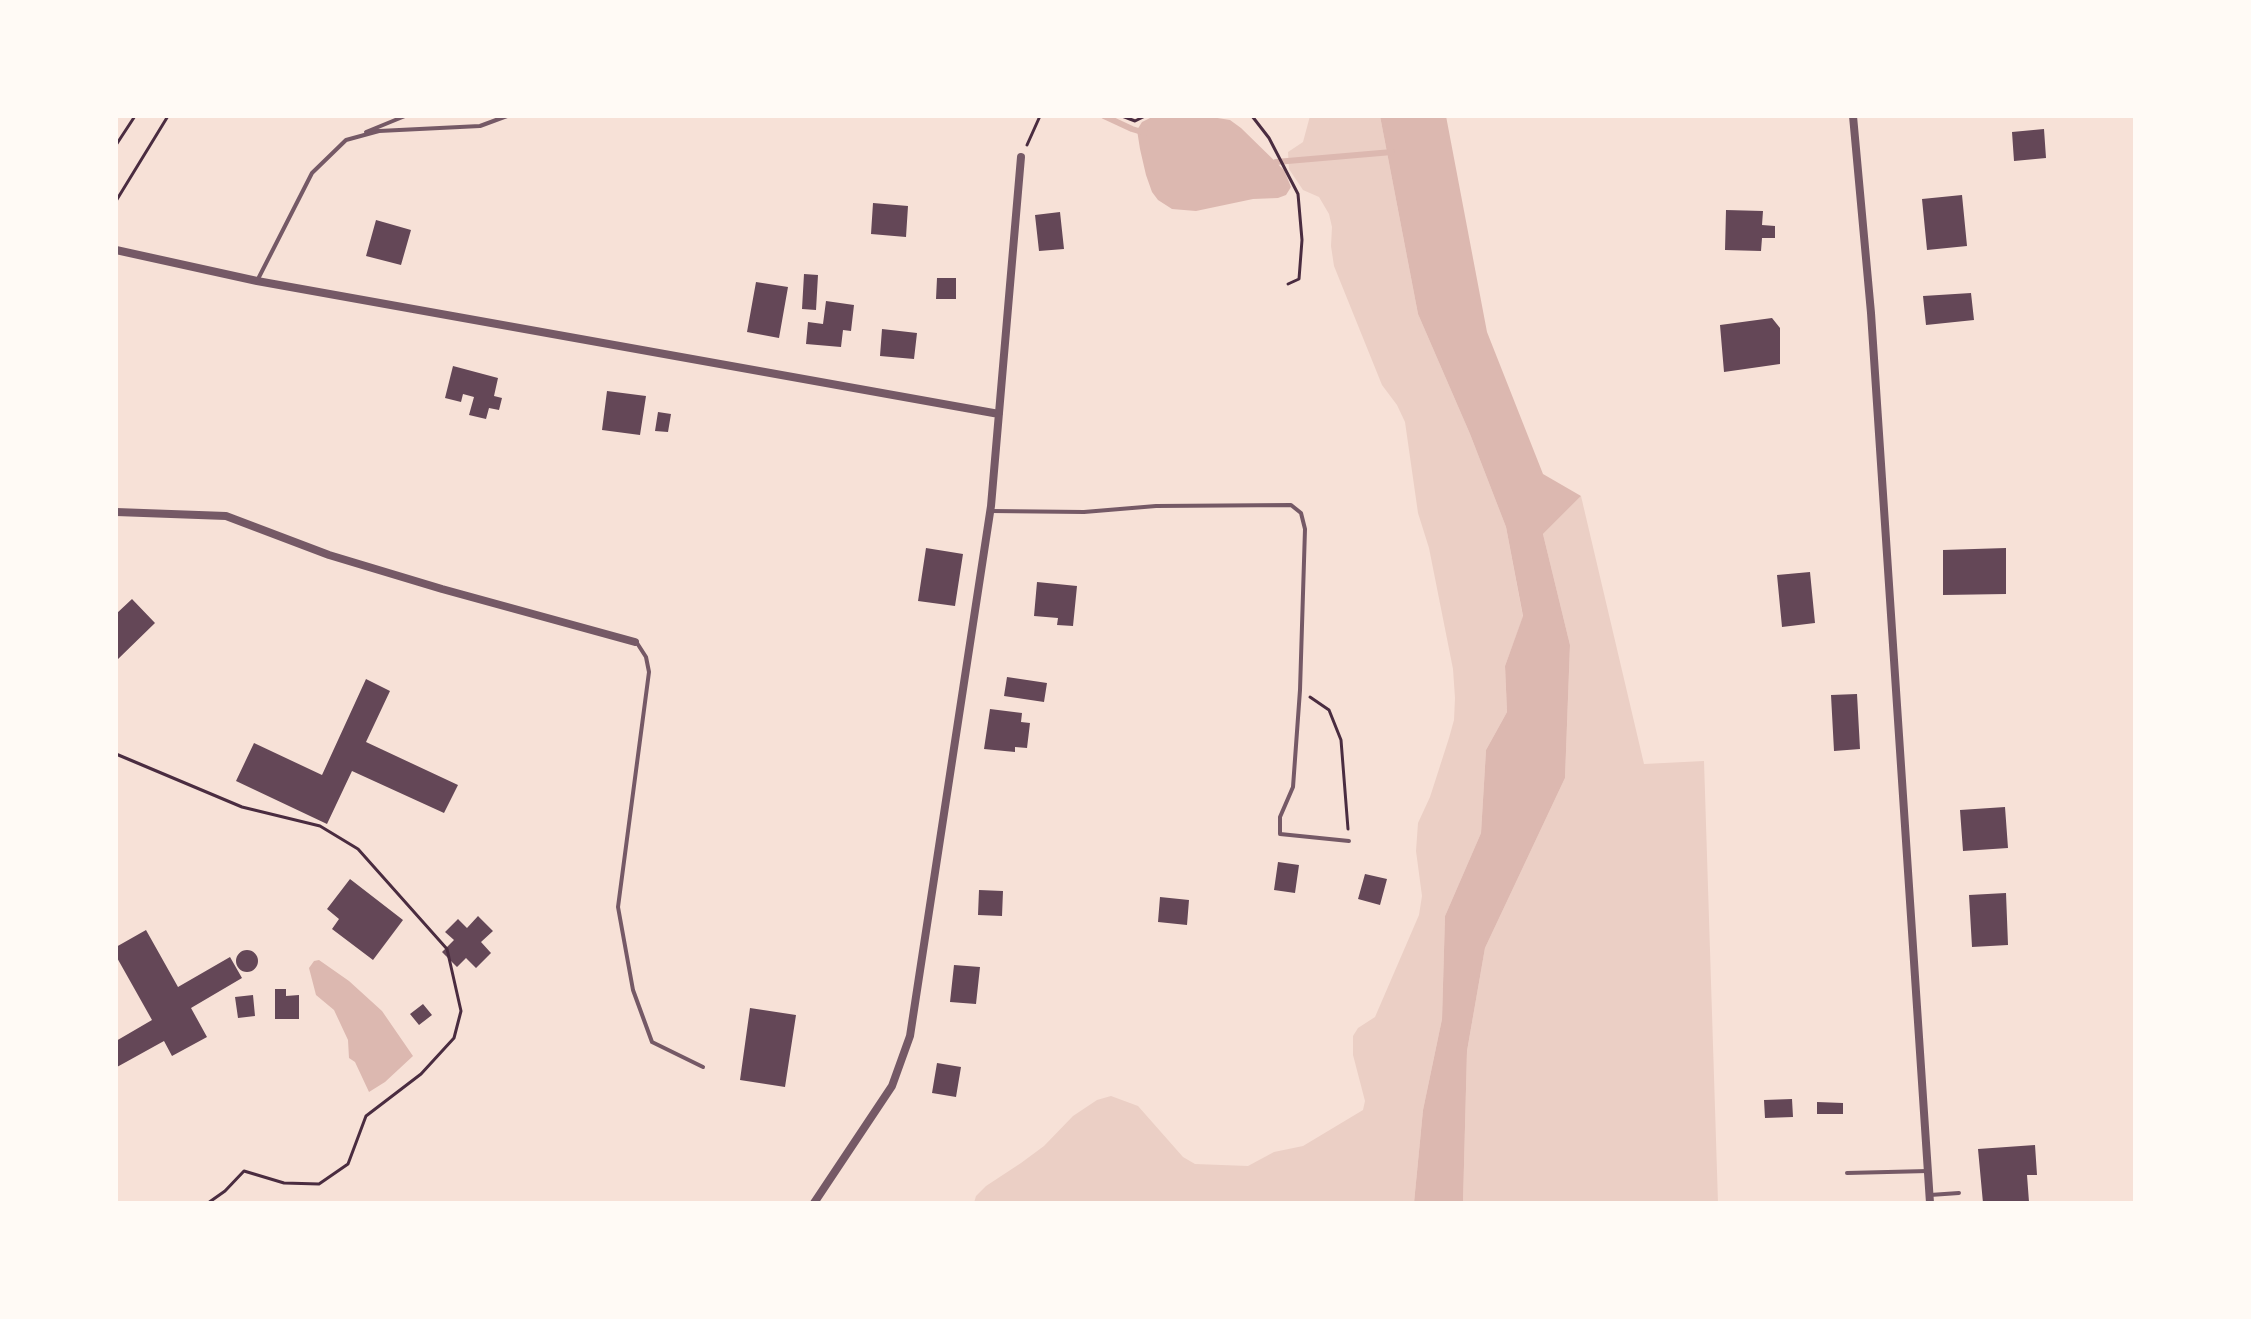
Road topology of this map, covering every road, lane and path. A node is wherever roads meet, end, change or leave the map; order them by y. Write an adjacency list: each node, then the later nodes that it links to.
1 (135, 116): 11 (path)
2 (168, 116): 13 (path)
3 (405, 116): 10 (lane)
4 (507, 116): 10 (lane)
5 (1040, 116): 12 (path)
6 (1122, 116): 7 (path)
7 (1145, 116)
8 (1252, 116): 16 (path)
9 (1853, 116): 25 (street)
10 (346, 140): 15 (lane)
11 (116, 145)
12 (1021, 157): 17 (street)
13 (116, 201)
14 (116, 250): 15 (street)
15 (257, 281): 17 (street)
16 (1288, 284)
17 (999, 414): 18 (street)
18 (991, 511): 21 (lane); 30 (street)
19 (116, 512): 20 (street)
20 (635, 642): 24 (lane)
21 (1300, 690): 23 (path); 23 (lane)
22 (116, 754): 29 (path)
23 (1349, 841)
24 (703, 1067)
25 (1928, 1171): 26 (lane); 28 (street)
26 (1847, 1173)
27 (1959, 1193): 28 (lane)
28 (1930, 1199)
29 (208, 1203)
30 (814, 1203)

